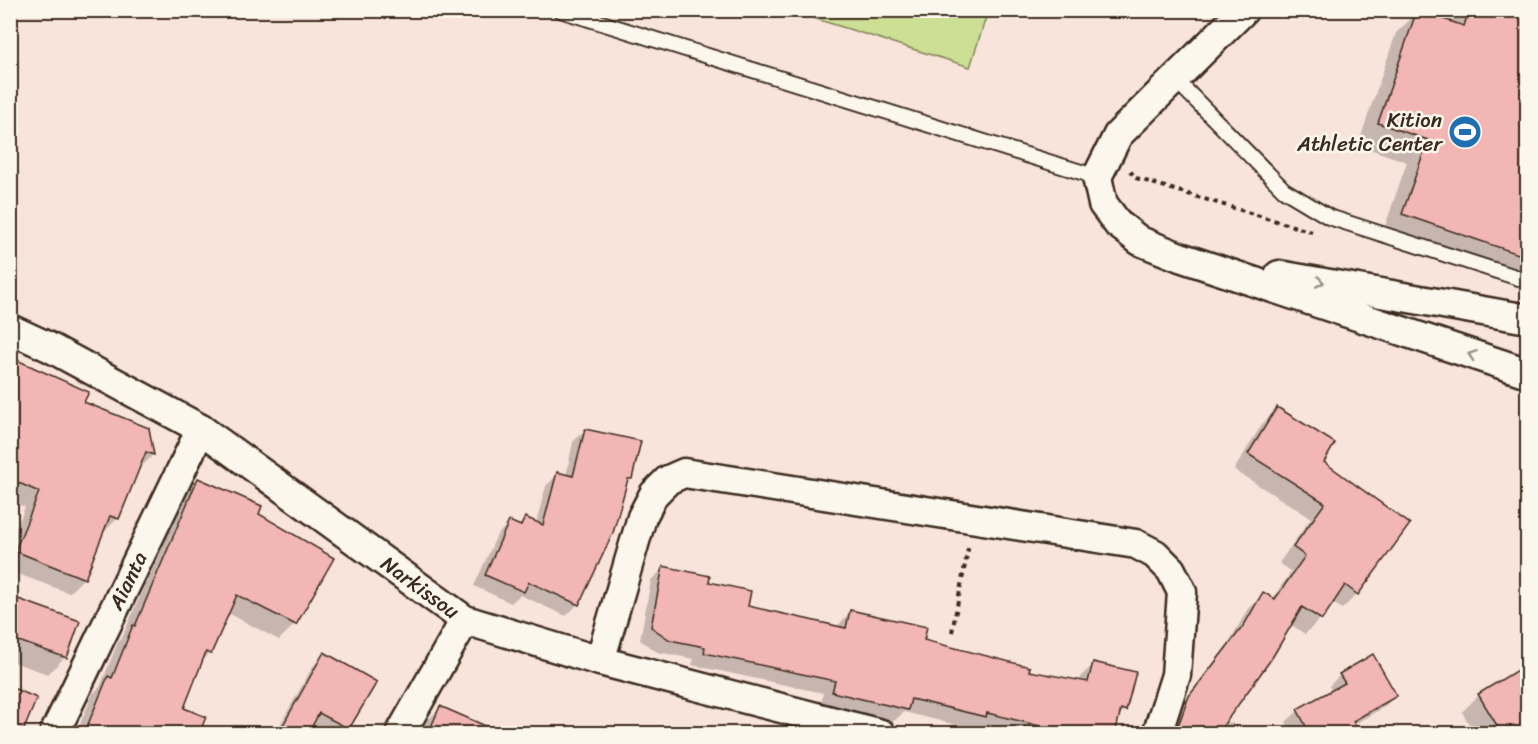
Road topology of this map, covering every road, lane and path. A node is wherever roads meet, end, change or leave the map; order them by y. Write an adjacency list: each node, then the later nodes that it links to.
1 (560, 10): 4 (lane)
2 (1244, 10): 3 (street)
3 (1175, 79): 4 (street); 6 (lane)
4 (1097, 177): 5 (street)
5 (1180, 257): 7 (street, one-way to 7); 9 (street, one-way to 5)
6 (1527, 281)
7 (1527, 320)
8 (10, 329): 10 (street, Narkissou)
9 (1527, 373)
10 (201, 429): 12 (street, Narkissou); 15 (street, Aianta)
11 (975, 519): 13 (path); 14 (street); 18 (street)
12 (465, 620): 14 (street, Narkissou); 16 (street)
13 (952, 632)
14 (600, 661): 17 (street, Narkissou)
15 (54, 734)
16 (400, 734)
17 (881, 734)
18 (1157, 734)

